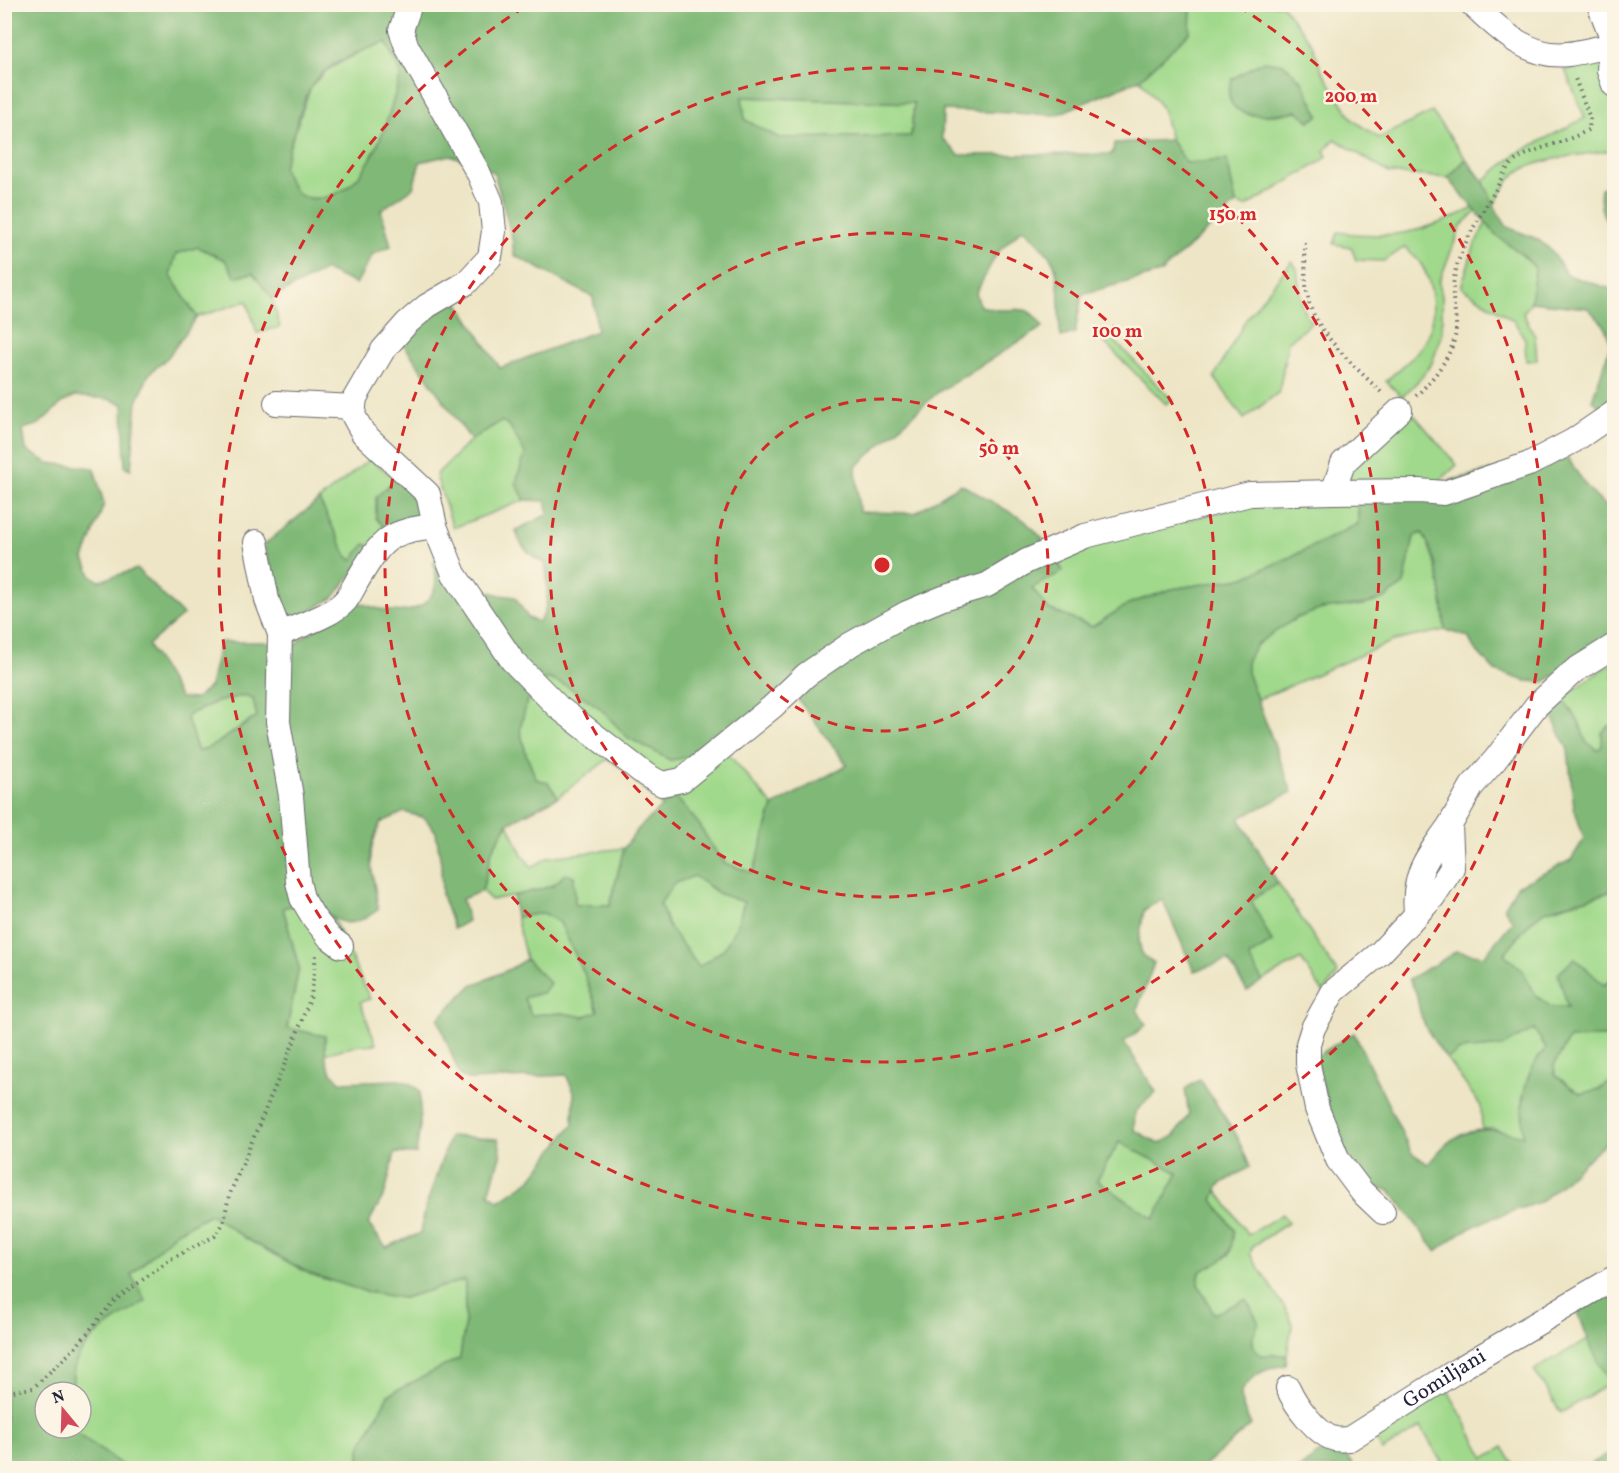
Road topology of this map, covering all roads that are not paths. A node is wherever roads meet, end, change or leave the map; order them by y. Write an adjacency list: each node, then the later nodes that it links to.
1 (410, 4): 7 (street)
2 (1472, 4): 4 (street)
3 (1599, 4): 4 (street)
4 (1613, 46): 5 (street)
5 (1614, 85)
6 (276, 403): 7 (street)
7 (354, 407): 11 (street)
8 (1400, 410): 10 (street)
9 (1614, 413): 10 (street)
10 (1333, 492): 11 (street)
11 (435, 526): 13 (street)
12 (256, 543): 13 (street)
13 (280, 634): 15 (street)
14 (1614, 646): 16 (street)
15 (341, 946)
16 (1383, 1212)
17 (1614, 1278): 18 (street, Gomiljani)
18 (1288, 1388)

